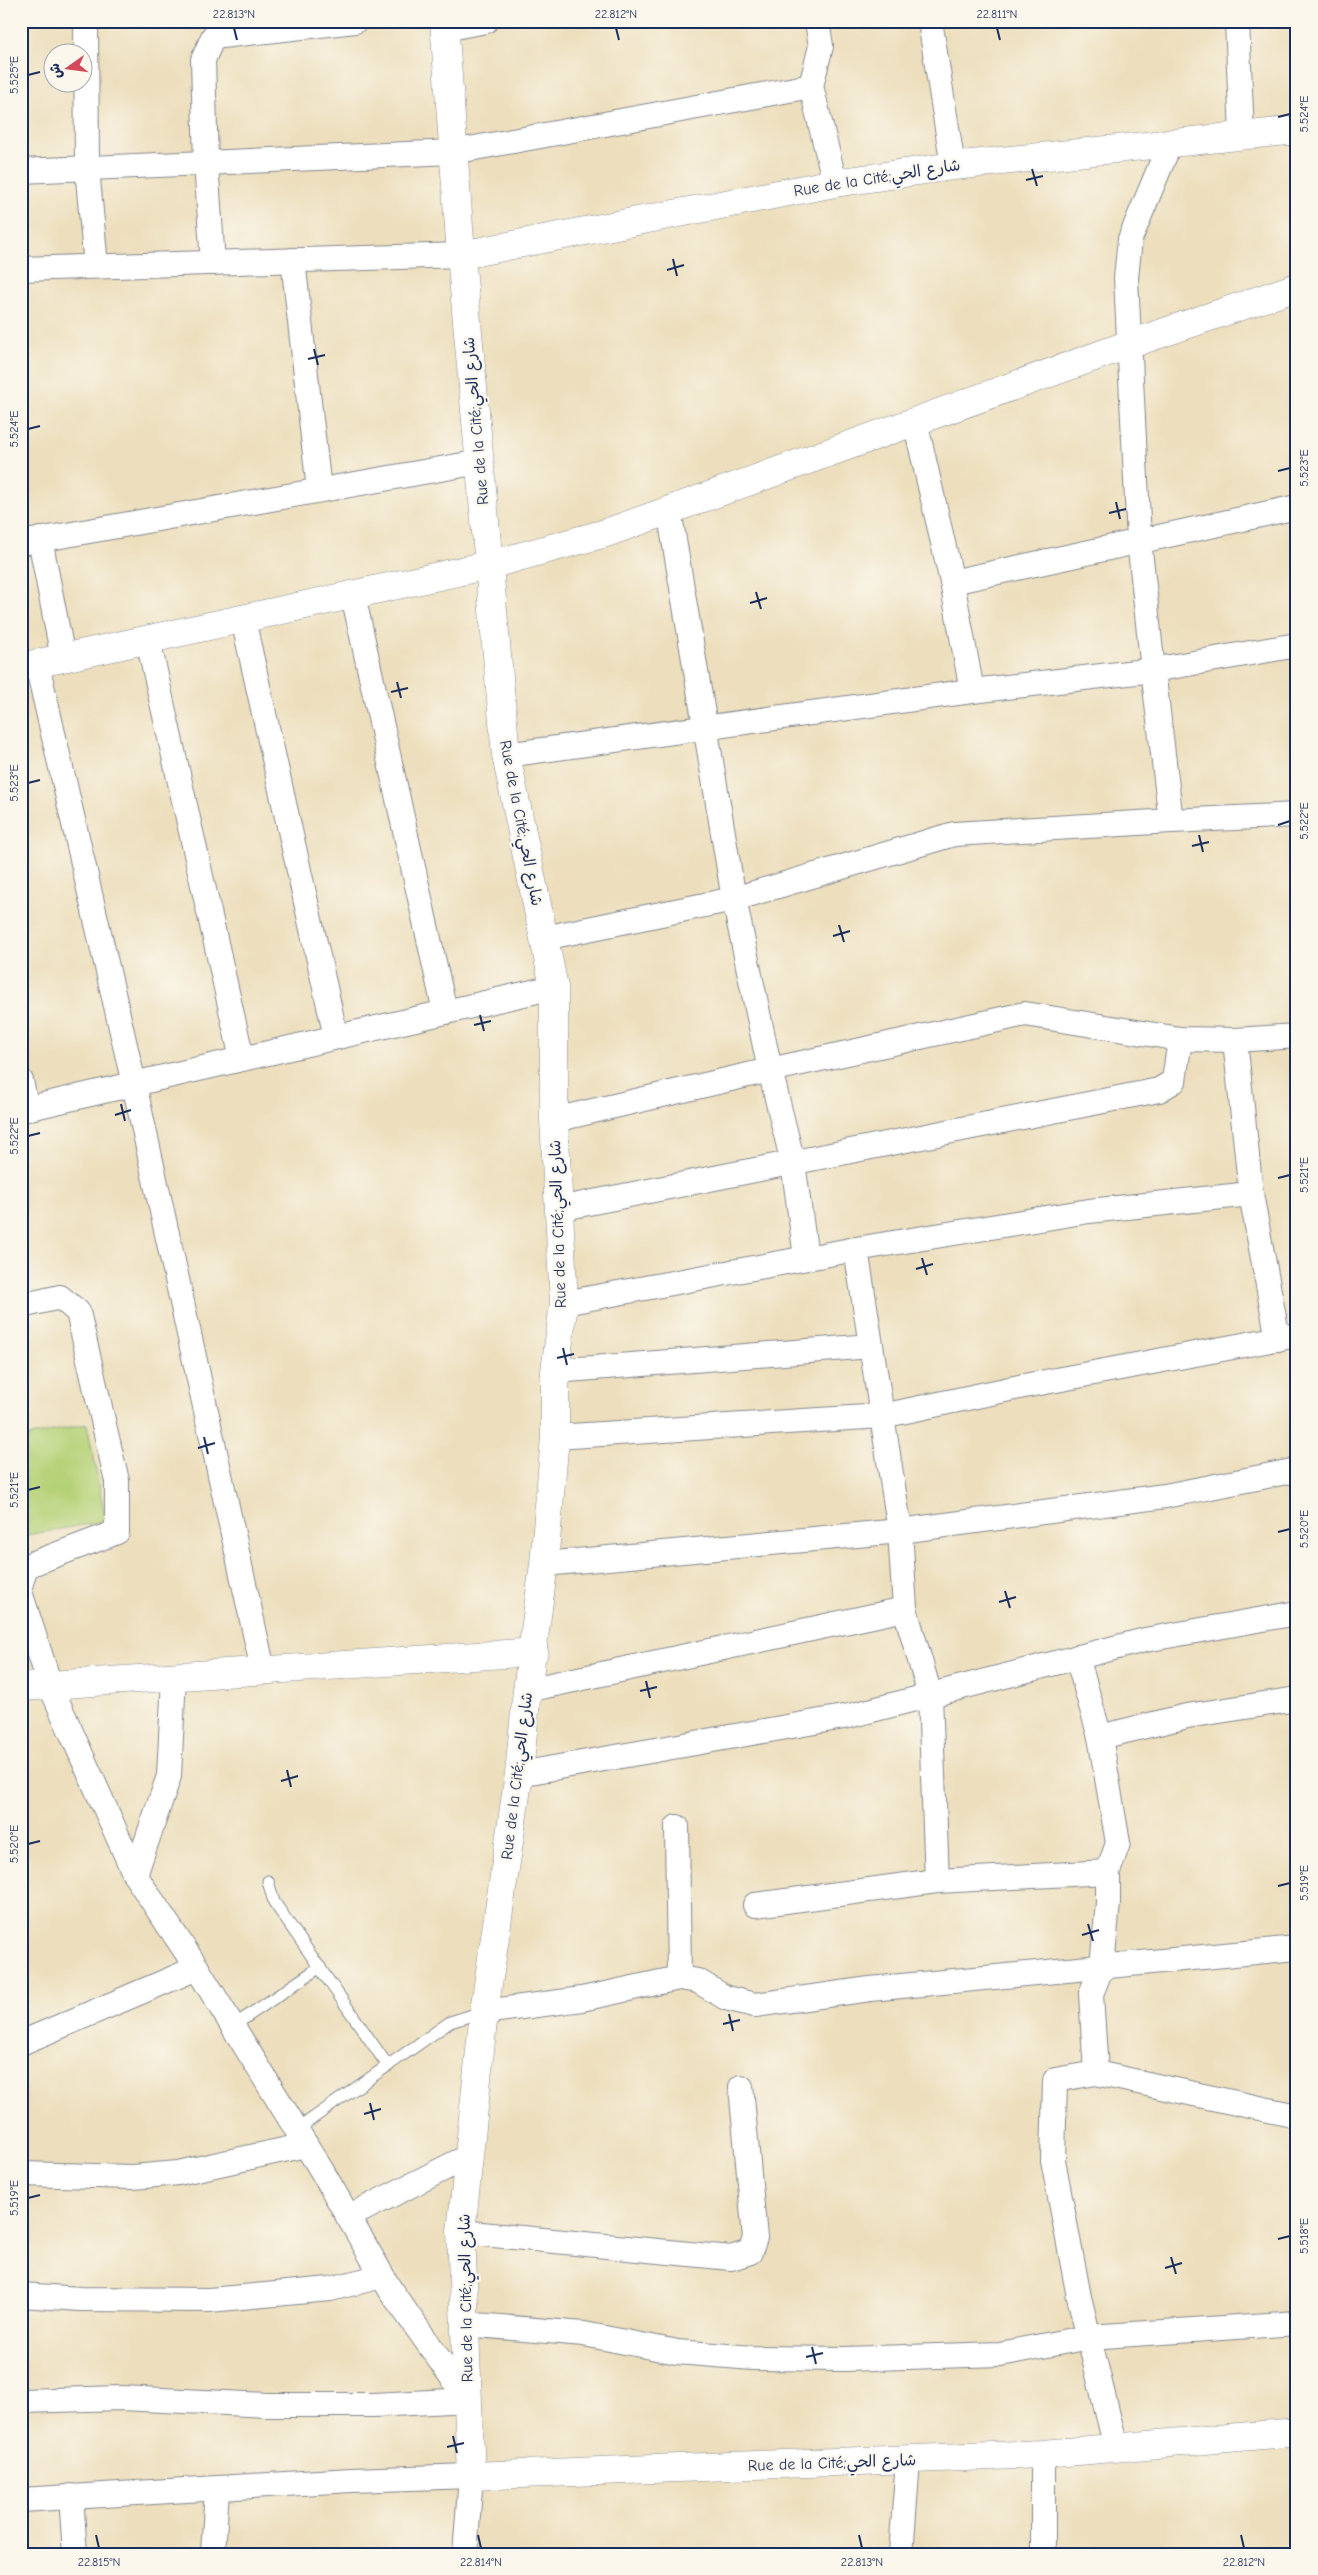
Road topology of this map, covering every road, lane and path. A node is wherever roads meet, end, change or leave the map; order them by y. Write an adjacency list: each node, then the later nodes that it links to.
1 (86, 21): 15 (street)
2 (354, 21): 13 (street)
3 (486, 21): 7 (street)
4 (817, 21): 8 (street)
5 (930, 21): 14 (street)
6 (1237, 21): 10 (street)
7 (444, 25): 12 (street, Rue de la Cité;شارع الحي)
8 (811, 86): 12 (street); 17 (street)
9 (1297, 130): 10 (street, Rue de la Cité;شارع الحي)
10 (1242, 135): 11 (street, Rue de la Cité;شارع الحي)
11 (1170, 143): 14 (street, Rue de la Cité;شارع الحي); 24 (street)
12 (453, 152): 13 (street); 18 (street, Rue de la Cité;شارع الحي)
13 (206, 163): 15 (street); 20 (street)
14 (953, 166): 17 (street, Rue de la Cité;شارع الحي)
15 (87, 168): 16 (street); 21 (street)
16 (21, 170)
17 (835, 183): 18 (street, Rue de la Cité;شارع الحي)
18 (461, 255): 19 (street); 26 (street, Rue de la Cité;شارع الحي)
19 (293, 260): 20 (street); 27 (street)
20 (213, 263): 21 (street)
21 (96, 266): 22 (street)
22 (21, 268)
23 (1297, 287): 24 (street)
24 (1130, 344): 25 (street); 30 (street)
25 (915, 421): 29 (street); 33 (street)
26 (480, 462): 27 (street); 32 (street, Rue de la Cité;شارع الحي)
27 (318, 490): 31 (street)
28 (1297, 507): 30 (street)
29 (670, 510): 32 (street); 41 (street)
30 (1139, 540): 33 (street); 39 (street)
31 (31, 541): 38 (street)
32 (489, 566): 34 (street); 42 (street, Rue de la Cité;شارع الحي)
33 (952, 582): 40 (street)
34 (353, 595): 35 (street); 48 (street)
35 (243, 619): 36 (street); 50 (street)
36 (148, 640): 38 (street); 53 (street)
37 (1297, 645): 39 (street)
38 (41, 663): 56 (street)
39 (1153, 670): 40 (street); 44 (street)
40 (972, 691): 41 (street)
41 (706, 729): 42 (street); 45 (street)
42 (506, 755): 46 (street, Rue de la Cité;شارع الحي)
43 (1297, 815): 44 (street)
44 (1170, 821): 45 (street)
45 (734, 899): 46 (street); 54 (street)
46 (544, 938): 47 (street, Rue de la Cité;شارع الحي)
47 (554, 987): 48 (street); 58 (street, Rue de la Cité;شارع الحي)
48 (445, 1012): 50 (street)
49 (1297, 1036): 52 (street)
50 (336, 1037): 53 (street)
51 (1180, 1039): 52 (street); 54 (street); 59 (street)
52 (1235, 1040): 60 (street)
53 (242, 1059): 56 (street)
54 (770, 1070): 58 (street); 59 (street)
55 (21, 1081): 57 (street)
56 (134, 1084): 57 (street); 80 (street)
57 (24, 1109)
58 (554, 1120): 61 (street, Rue de la Cité;شارع الحي)
59 (792, 1163): 61 (street); 63 (street)
60 (1251, 1194): 62 (street); 66 (street)
61 (558, 1209): 64 (street, Rue de la Cité;شارع الحي)
62 (856, 1249): 63 (street); 67 (street)
63 (806, 1258): 64 (street)
64 (564, 1303): 68 (street, Rue de la Cité;شارع الحي)
65 (21, 1306): 74 (street)
66 (1287, 1337): 69 (street)
67 (872, 1346): 68 (street); 69 (street)
68 (555, 1371): 70 (street, Rue de la Cité;شارع الحي)
69 (882, 1416): 70 (street); 72 (street)
70 (555, 1437): 73 (street, Rue de la Cité;شارع الحي)
71 (1297, 1470): 72 (street)
72 (900, 1531): 73 (street); 76 (street)
73 (544, 1564): 78 (street, Rue de la Cité;شارع الحي)
74 (21, 1583)
75 (21, 1595): 82 (street)
76 (905, 1609): 84 (street); 85 (street)
77 (1297, 1613): 79 (street)
78 (534, 1652): 80 (street); 84 (street, Rue de la Cité;شارع الحي)
79 (1077, 1657): 85 (street); 87 (street)
80 (263, 1670): 81 (street)
81 (174, 1677): 82 (street); 91 (street)
82 (50, 1685): 83 (street); 91 (street)
83 (21, 1687)
84 (527, 1690): 88 (street, Rue de la Cité;شارع الحي)
85 (930, 1695): 88 (street); 93 (street)
86 (1297, 1699): 87 (street)
87 (1100, 1737): 90 (street)
88 (519, 1774): 100 (street, Rue de la Cité;شارع الحي)
89 (677, 1827): 99 (street)
90 (1108, 1872): 93 (street); 96 (street)
91 (135, 1875): 98 (street)
92 (268, 1881): 97 (lane)
93 (936, 1881): 94 (street)
94 (755, 1905)
95 (1297, 1948): 96 (street)
96 (1102, 1966): 99 (street); 104 (street)
97 (320, 1967): 101 (lane); 103 (lane)
98 (197, 1968): 101 (street); 102 (street)
99 (679, 1978): 100 (street)
100 (484, 2012): 103 (lane); 108 (street, Rue de la Cité;شارع الحي)
101 (232, 2026): 107 (street)
102 (21, 2043)
103 (388, 2066): 107 (lane)
104 (1096, 2073): 106 (street); 116 (street)
105 (740, 2087): 111 (street)
106 (1297, 2116)
107 (301, 2137): 109 (street); 110 (street)
108 (469, 2156): 110 (street); 111 (street, Rue de la Cité;شارع الحي)
109 (21, 2174)
110 (348, 2217): 112 (street)
111 (461, 2232): 115 (street, Rue de la Cité;شارع الحي)
112 (382, 2276): 113 (street); 117 (street)
113 (21, 2295)
114 (1297, 2323): 116 (street)
115 (464, 2324): 116 (street); 117 (street, Rue de la Cité;شارع الحي)
116 (1089, 2337): 120 (street)
117 (468, 2400): 118 (street); 123 (street, Rue de la Cité;شارع الحي)
118 (21, 2401)
119 (1297, 2432): 120 (street, Rue de la Cité;شارع الحي)
120 (1116, 2448): 121 (street, Rue de la Cité;شارع الحي)
121 (1043, 2454): 122 (street, Rue de la Cité;شارع الحي); 131 (street)
122 (908, 2460): 123 (street, Rue de la Cité;شارع الحي); 130 (street)
123 (471, 2476): 124 (street); 129 (street)
124 (216, 2488): 125 (street); 128 (street)
125 (71, 2496): 126 (street); 127 (street)
126 (21, 2500)
127 (75, 2554)
128 (214, 2554)
129 (465, 2554)
130 (901, 2554)
131 (1043, 2554)

